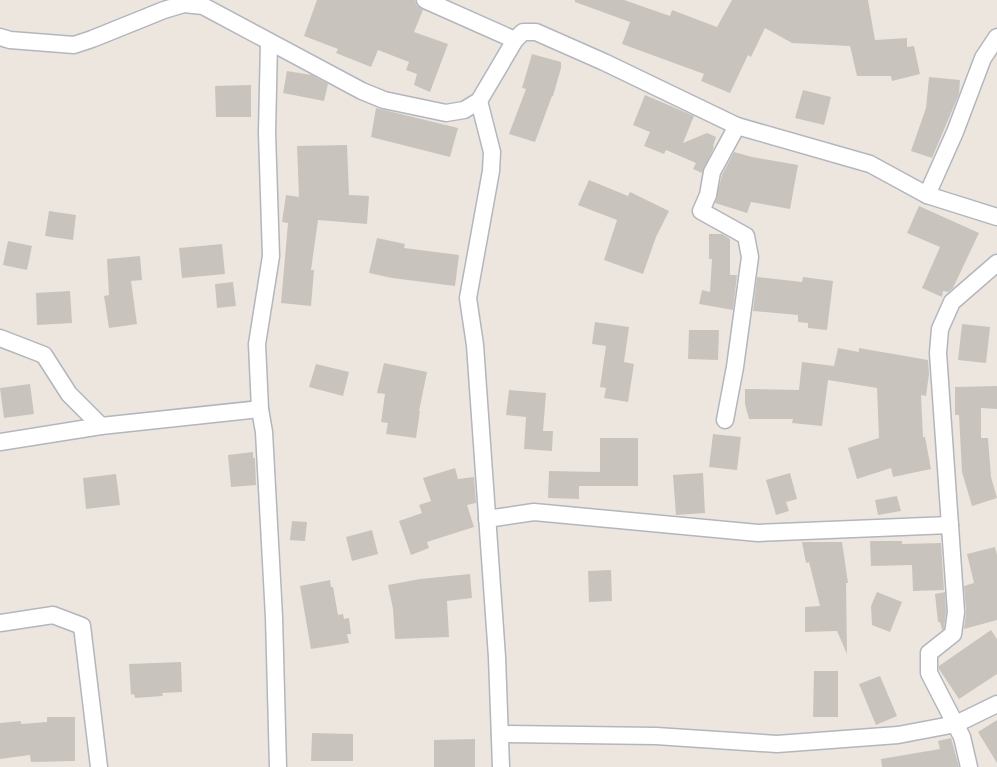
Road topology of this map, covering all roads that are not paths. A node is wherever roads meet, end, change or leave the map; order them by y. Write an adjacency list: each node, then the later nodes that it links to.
1 (425, 0): 4 (street)
2 (0, 37): 5 (street)
3 (997, 37): 8 (street)
4 (515, 40): 6 (street); 7 (street)
5 (269, 42): 6 (street); 12 (street)
6 (479, 101): 16 (street)
7 (737, 126): 8 (street); 13 (street)
8 (928, 195): 9 (street)
9 (997, 217)
10 (997, 263): 17 (street)
11 (0, 338): 14 (street)
12 (260, 409): 14 (street); 23 (street)
13 (725, 420)
14 (101, 426): 15 (street)
15 (0, 442)
16 (487, 519): 17 (street); 21 (street)
17 (950, 526): 20 (street)
18 (0, 623): 22 (street)
19 (997, 704): 20 (street)
20 (956, 724): 21 (street); 25 (street)
21 (500, 734): 24 (street)
22 (99, 767)
23 (278, 767)
24 (501, 767)
25 (968, 767)

